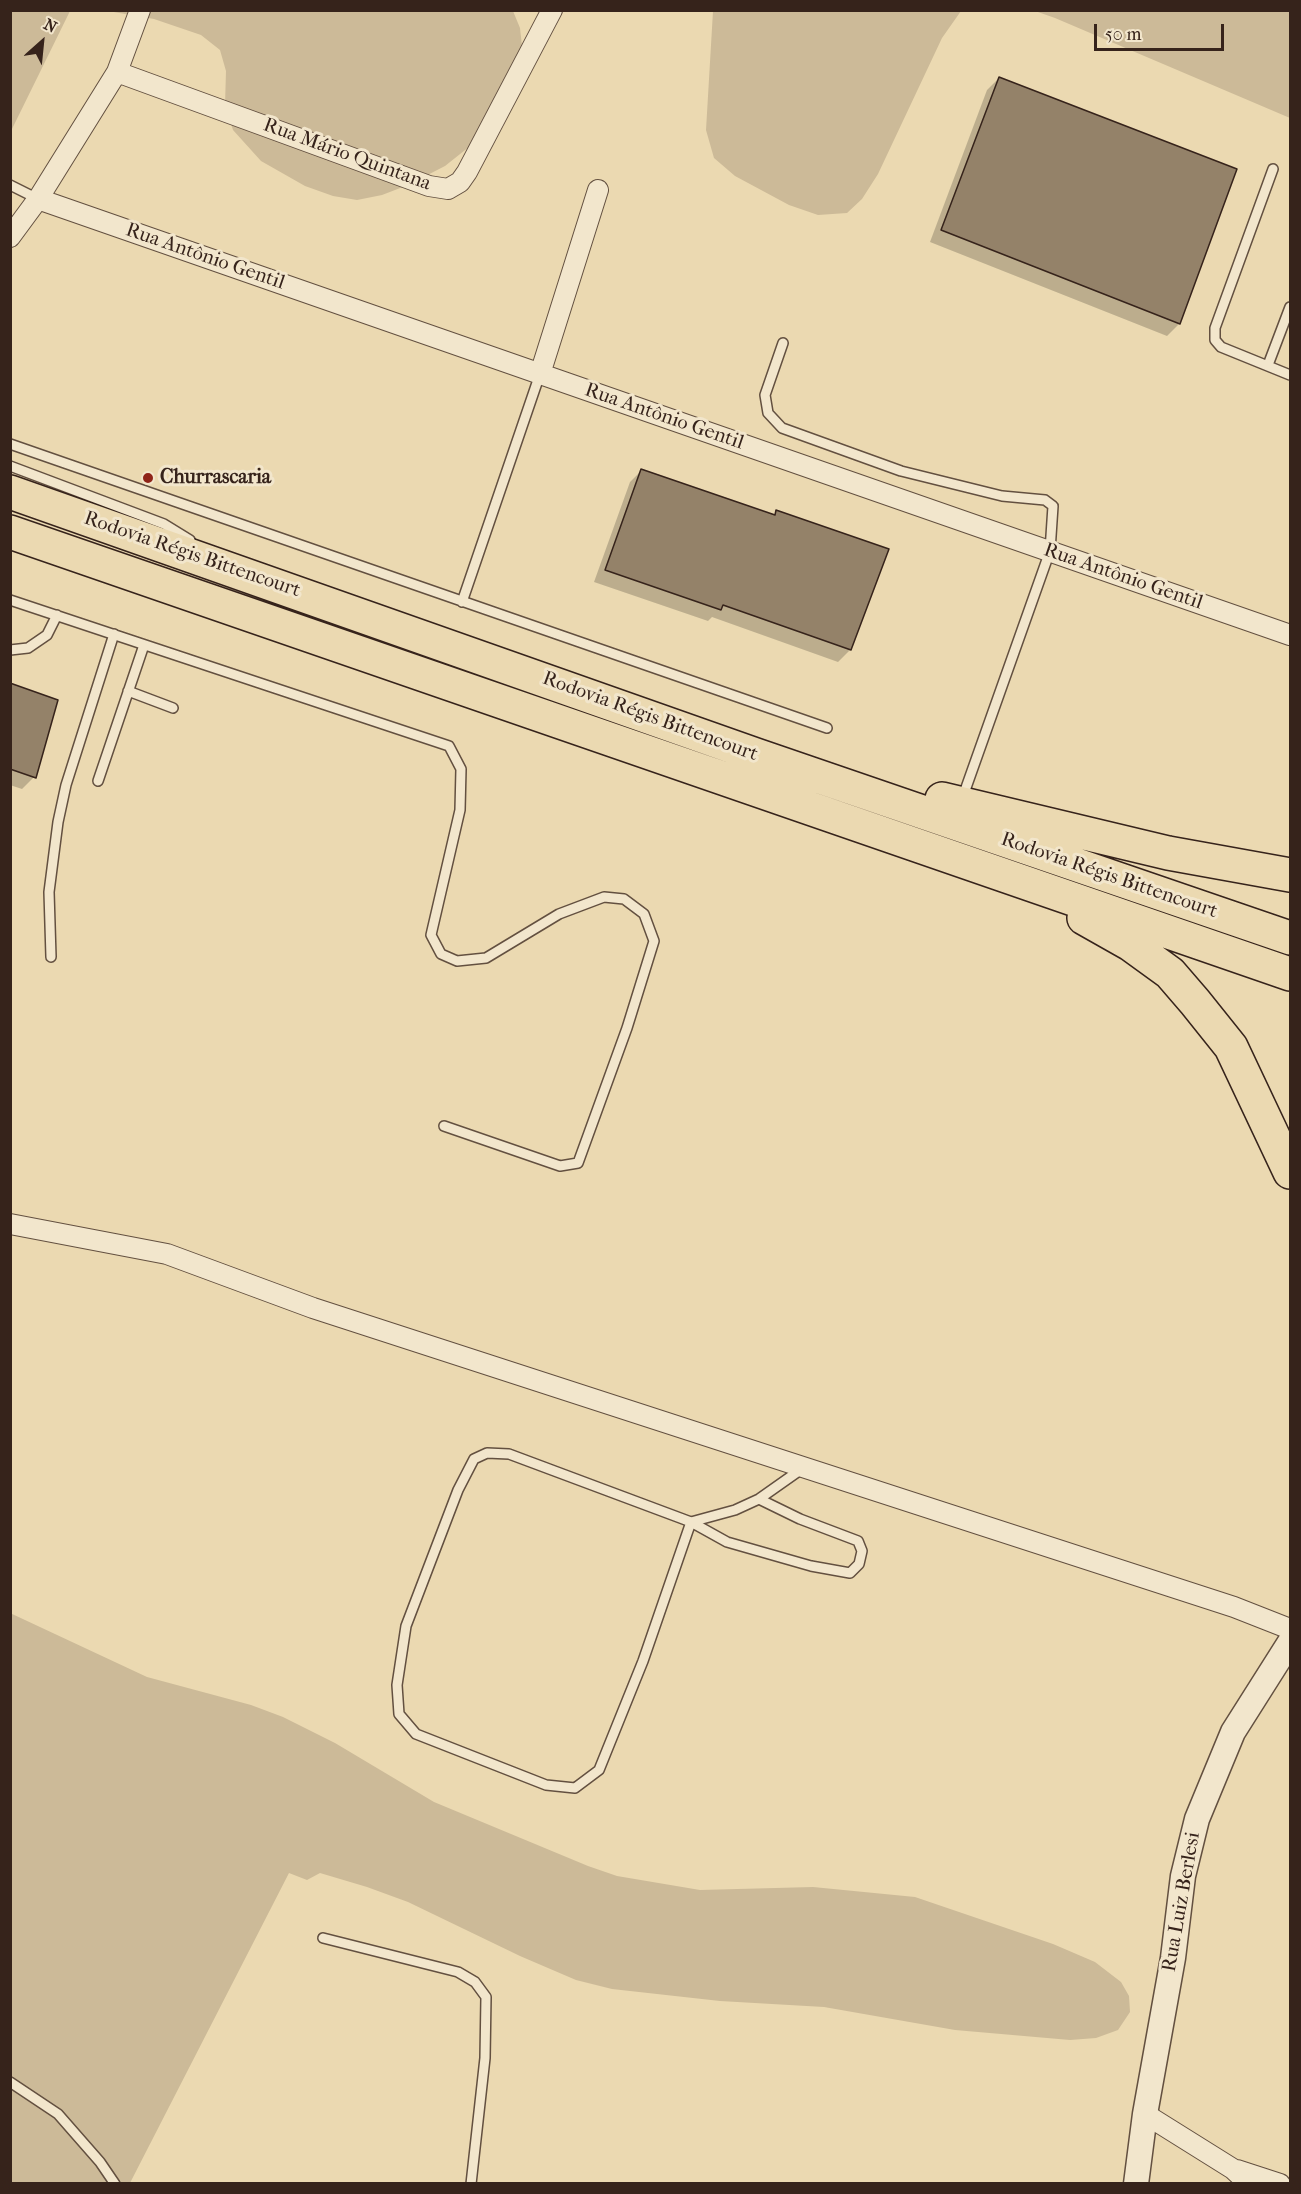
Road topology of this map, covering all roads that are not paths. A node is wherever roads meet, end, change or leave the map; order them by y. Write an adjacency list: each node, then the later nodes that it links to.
1 (140, 10): 3 (street)
2 (552, 10): 3 (street, Rua Mário Quintana)
3 (117, 72): 7 (street)
4 (1273, 169): 11 (lane)
5 (10, 185): 7 (lane)
6 (598, 190): 12 (street)
7 (38, 199): 8 (street); 12 (street, Rua Antônio Gentil)
8 (10, 237)
9 (1290, 307): 11 (lane)
10 (783, 343): 18 (lane)
11 (1268, 365): 13 (lane)
12 (540, 374): 18 (street, Rua Antônio Gentil); 21 (lane)
13 (1290, 375)
14 (10, 444): 21 (lane)
15 (10, 466): 19 (lane)
16 (10, 492): 19 (highway, Rodovia Régis Bittencourt)
17 (10, 532): 33 (highway, Rodovia Régis Bittencourt)
18 (1050, 551): 24 (street, Rua Antônio Gentil); 32 (lane)
19 (240, 572): 30 (highway, Rodovia Régis Bittencourt)
20 (10, 600): 22 (lane)
21 (462, 602): 29 (lane)
22 (57, 615): 23 (lane); 26 (lane)
23 (114, 634): 25 (lane); 36 (lane)
24 (1290, 635)
25 (144, 645): 27 (lane); 38 (lane)
26 (10, 650)
27 (128, 691): 28 (lane); 31 (lane)
28 (174, 708)
29 (827, 728)
30 (756, 755): 32 (highway); 35 (highway, Rodovia Régis Bittencourt)
31 (98, 781)
32 (960, 804): 34 (highway)
33 (895, 837): 37 (highway, Rodovia Régis Bittencourt); 39 (highway)
34 (1290, 875)
35 (1290, 938)
36 (51, 957)
37 (1290, 974)
38 (444, 1126)
39 (1290, 1172)
40 (10, 1224): 41 (street)
41 (803, 1468): 42 (lane); 44 (street)
42 (759, 1499): 43 (lane); 43 (lane)
43 (691, 1522): 43 (lane)
44 (1290, 1629)
45 (1290, 1642): 48 (street, Rua Luiz Berlesi)
46 (323, 1938): 51 (lane)
47 (10, 2082): 50 (lane)
48 (1145, 2114): 49 (street); 52 (street, Rua Luiz Berlesi)
49 (1233, 2169): 53 (street); 54 (street)
50 (115, 2184)
51 (471, 2184)
52 (1136, 2184)
53 (1250, 2184)
54 (1280, 2184)

